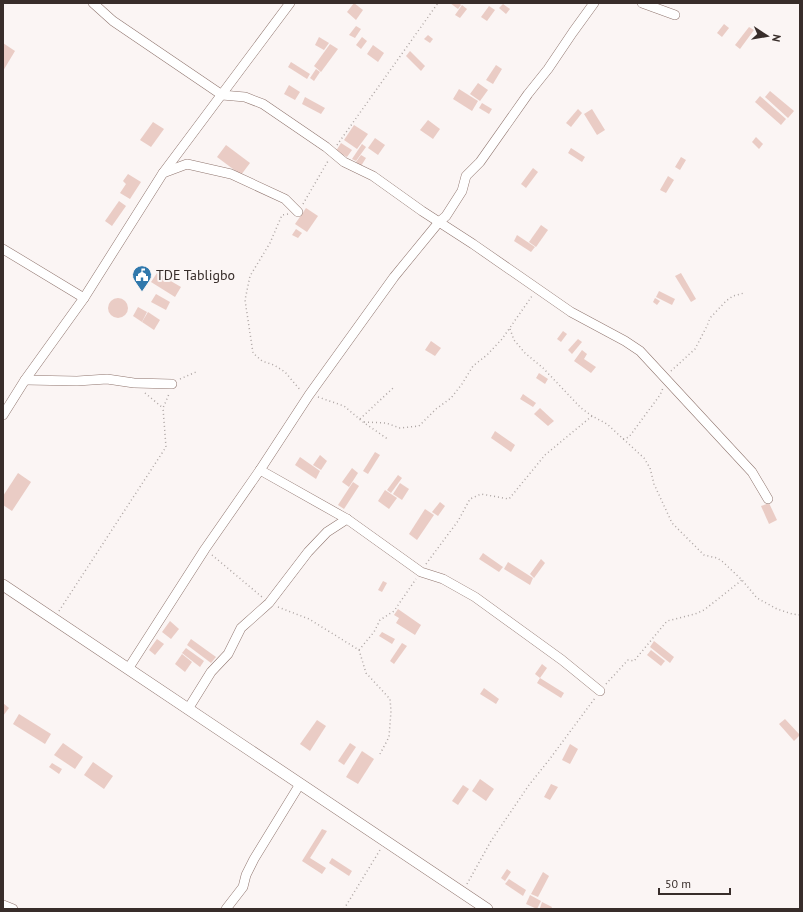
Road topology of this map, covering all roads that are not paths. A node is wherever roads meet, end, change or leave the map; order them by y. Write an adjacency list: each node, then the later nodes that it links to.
1 (93, 3): 6 (street)
2 (290, 3): 6 (street)
3 (594, 3): 9 (street)
4 (642, 3): 5 (street)
5 (674, 15)
6 (222, 95): 7 (street); 9 (street)
7 (163, 173): 8 (street); 11 (street)
8 (298, 212)
9 (440, 222): 15 (street); 16 (street)
10 (3, 249): 11 (street)
11 (84, 298): 12 (street)
12 (25, 380): 13 (street); 14 (street)
13 (172, 384)
14 (3, 415)
15 (260, 470): 17 (street); 19 (street)
16 (768, 499)
17 (347, 519): 20 (street); 21 (street)
18 (3, 585): 19 (street)
19 (128, 669): 21 (street)
20 (600, 691)
21 (188, 709): 22 (street)
22 (300, 784): 25 (street); 26 (street)
23 (3, 905): 24 (street)
24 (13, 909)
25 (226, 909)
26 (487, 909)

